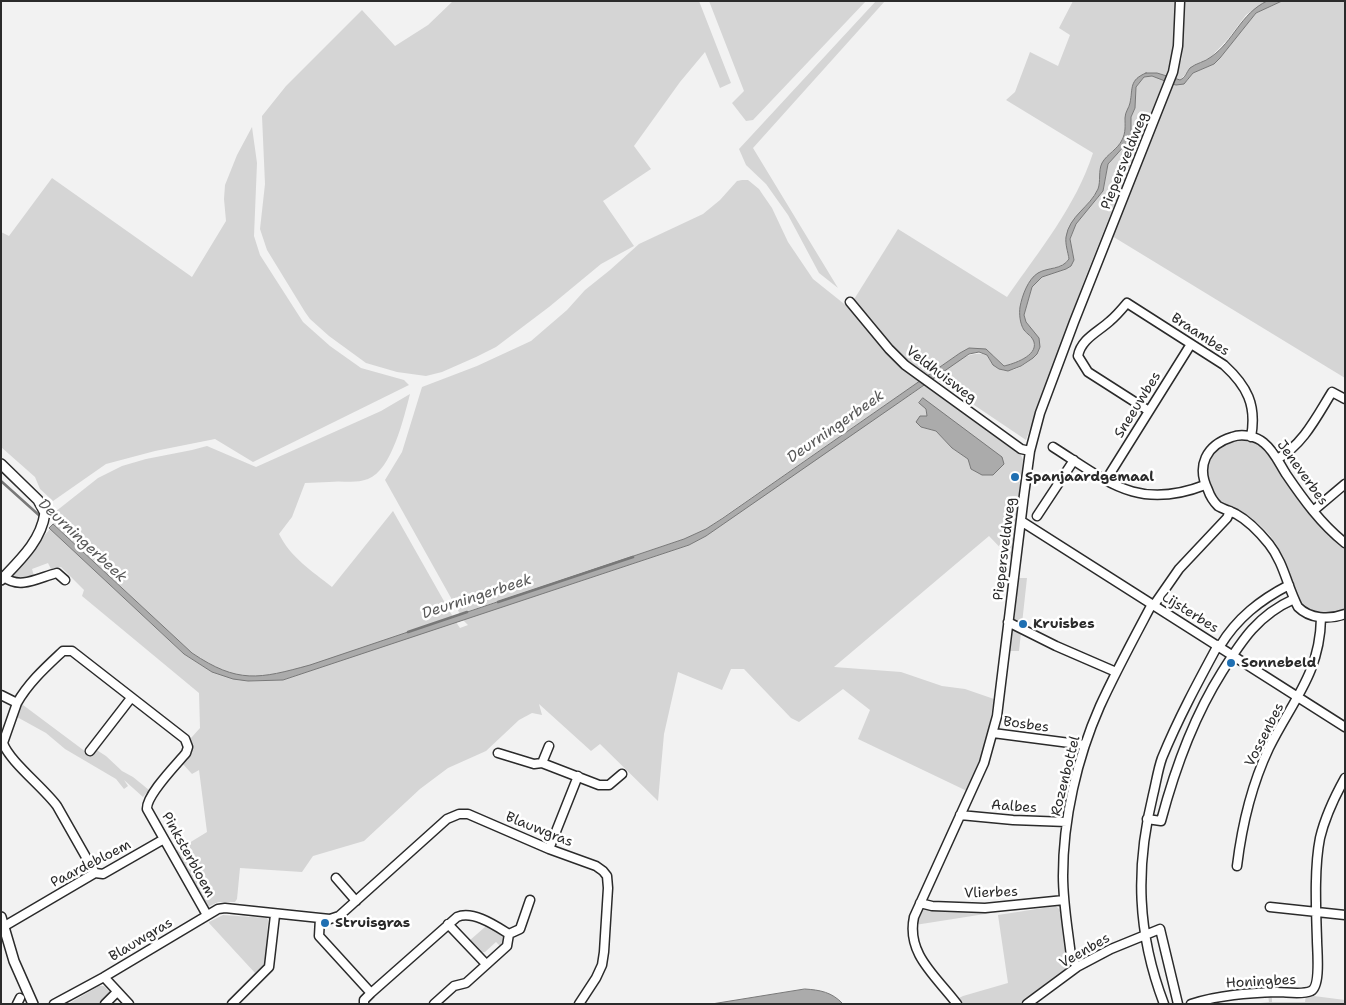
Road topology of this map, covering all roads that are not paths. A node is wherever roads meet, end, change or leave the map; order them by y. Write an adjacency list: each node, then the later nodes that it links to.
1 (1180, 1): 8 (street, Piepersveldweg)
2 (850, 302): 8 (street, Veldhuisweg)
3 (1191, 344): 5 (street, Sneeuwbes); 5 (street, Braambes); 6 (street, Braambes)
4 (1345, 399): 9 (street)
5 (1149, 411): 12 (street, Sneeuwbes)
6 (1251, 437): 9 (street, Jeneverbes); 14 (street)
7 (1053, 447): 10 (street)
8 (1030, 451): 18 (street, Piepersveldweg)
9 (1278, 459): 16 (street, Jeneverbes)
10 (1074, 460): 12 (street); 17 (street)
11 (1, 464): 20 (street)
12 (1106, 480): 14 (street)
13 (1345, 484): 16 (street)
14 (1205, 485): 15 (street)
15 (1230, 511): 22 (street); 24 (street, Rozenbottel)
16 (1313, 511): 19 (street, Jeneverbes)
17 (1037, 516)
18 (1021, 521): 24 (street, Lijsterbes); 27 (street, Piepersveldweg)
19 (1345, 543)
20 (3, 578): 21 (street)
21 (65, 580)
22 (1289, 585): 23 (street); 28 (street)
23 (1294, 599): 26 (street); 29 (street)
24 (1153, 605): 28 (street, Lijsterbes); 30 (street, Rozenbottel)
25 (1345, 614): 26 (street)
26 (1321, 618): 32 (street, Vossenbes)
27 (1008, 622): 30 (street); 36 (street, Piepersveldweg)
28 (1219, 646): 29 (street, Lijsterbes); 46 (street)
29 (1233, 654): 32 (street, Lijsterbes); 46 (street)
30 (1116, 672): 37 (street, Rozenbottel)
31 (1, 694): 34 (street)
32 (1299, 697): 35 (street, Lijsterbes); 50 (street, Vossenbes)
33 (131, 698): 34 (street, Pinksterbloem); 39 (street); 48 (street, Pinksterbloem)
34 (17, 703): 51 (street)
35 (1345, 727)
36 (993, 733): 37 (street, Bosbes); 45 (street, Piepersveldweg)
37 (1085, 745): 47 (street, Rozenbottel)
38 (549, 746): 41 (street)
39 (90, 751)
40 (498, 753): 41 (street)
41 (542, 763): 43 (street)
42 (622, 774): 43 (street)
43 (578, 776): 49 (street)
44 (1345, 778): 58 (street)
45 (960, 815): 47 (street, Aalbes); 56 (street, Piepersveldweg)
46 (1147, 818): 66 (street)
47 (1067, 822): 54 (street, Rozenbottel)
48 (164, 839): 51 (street, Paardebloem); 59 (street, Pinksterbloem)
49 (549, 849): 55 (street, Blauwgras); 79 (street, Blauwgras)
50 (1237, 866)
51 (95, 873): 63 (street, Paardebloem)
52 (336, 878): 55 (street)
53 (530, 900): 65 (street)
54 (1064, 900): 56 (street, Vlierbes); 68 (street, Rozenbottel)
55 (356, 901): 62 (street, Blauwgras)
56 (920, 902): 80 (street, Piepersveldweg)
57 (1270, 907): 58 (street)
58 (1316, 911): 61 (street); 84 (street, Honingbes)
59 (207, 915): 60 (street, Blauwgras); 69 (street, Blauwgras)
60 (275, 915): 62 (street, Blauwgras); 72 (street)
61 (1345, 915)
62 (320, 918): 71 (street)
63 (2, 922): 73 (street)
64 (448, 924): 65 (street); 67 (street); 71 (street)
65 (509, 934): 67 (street)
66 (1144, 935): 68 (street, Veenbes); 82 (street); 83 (street, Veenbes)
67 (486, 964): 78 (street)
68 (1077, 967): 81 (street, Veenbes)
69 (104, 977): 70 (street); 74 (street, Blauwgras)
70 (118, 992): 75 (street); 76 (street)
71 (371, 993): 77 (street)
72 (234, 1003)
73 (33, 1004)
74 (54, 1004)
75 (104, 1004)
76 (129, 1004)
77 (364, 1004)
78 (434, 1004)
79 (579, 1004)
80 (957, 1004)
81 (1027, 1004)
82 (1164, 1004)
83 (1178, 1004)
84 (1191, 1004)

